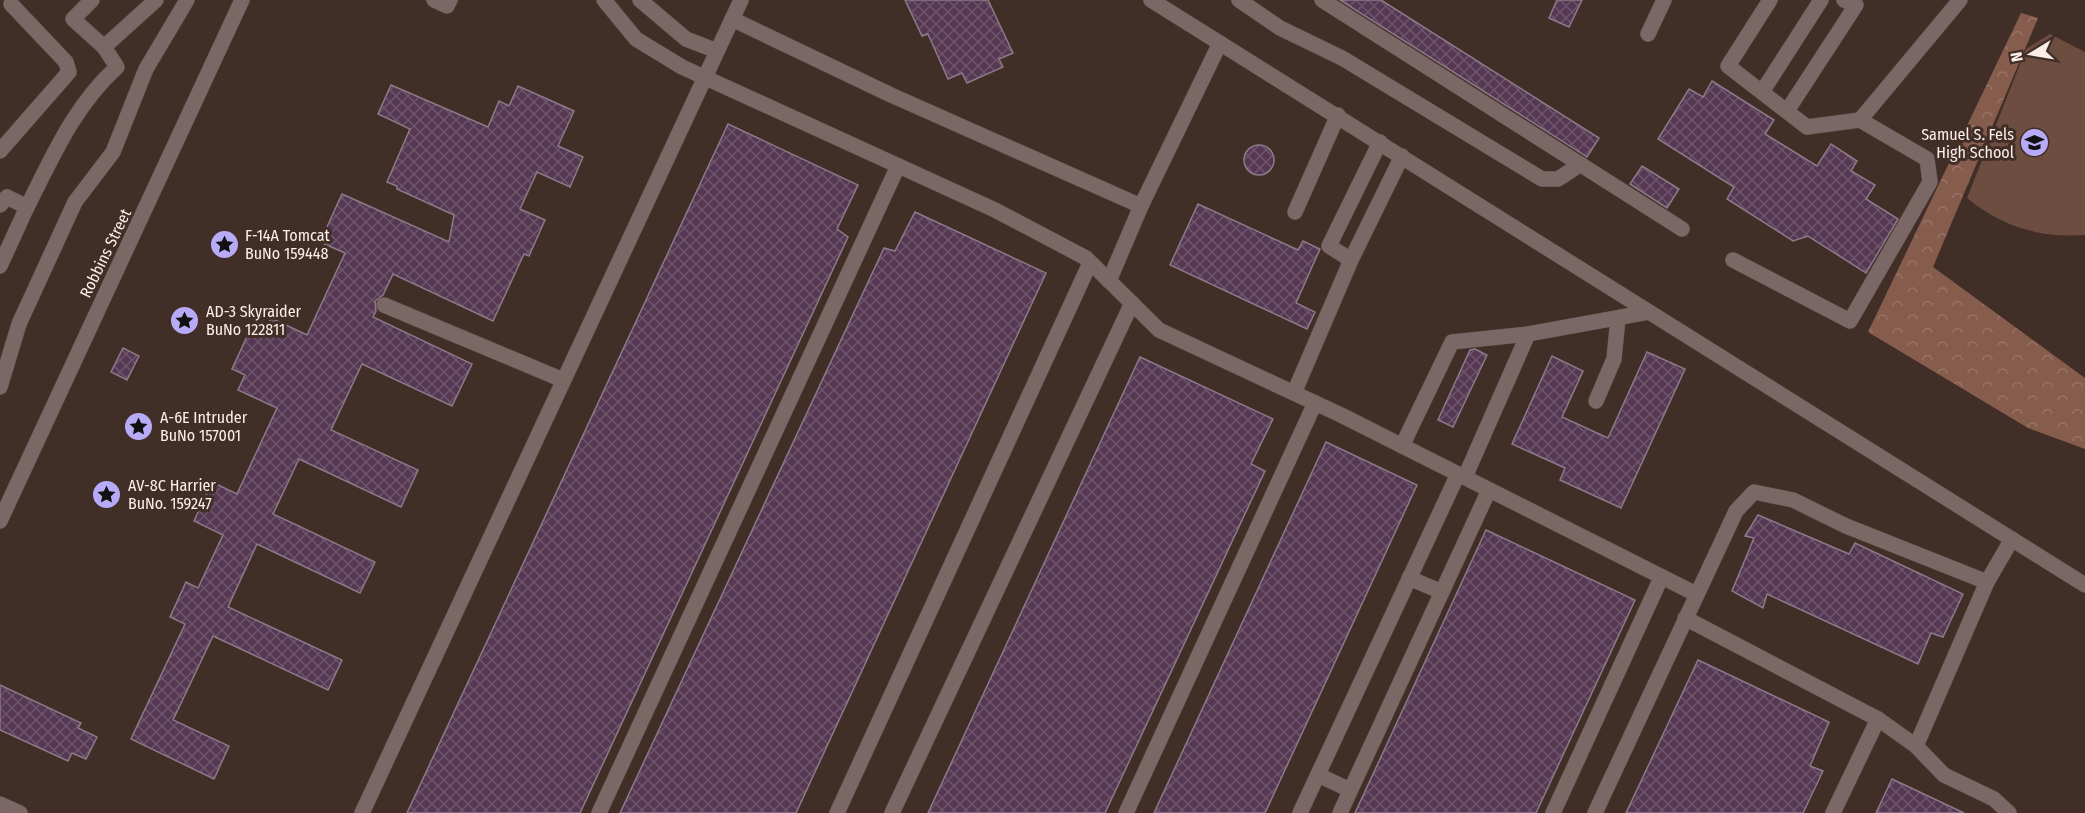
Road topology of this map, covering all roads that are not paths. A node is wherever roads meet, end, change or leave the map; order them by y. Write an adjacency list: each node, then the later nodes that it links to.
1 (92, 0): 22 (street)
2 (156, 0): 22 (street)
3 (186, 0): 50 (street)
4 (434, 0): 5 (street)
5 (450, 0)
6 (604, 0): 24 (street)
7 (640, 0): 23 (street)
8 (741, 0): 19 (street)
9 (1151, 0): 21 (street)
10 (1239, 0): 32 (street)
11 (1322, 0): 32 (street)
12 (1664, 0): 20 (street)
13 (1770, 0): 25 (street)
14 (1821, 0): 25 (street)
15 (1844, 0): 26 (street)
16 (1960, 0): 28 (street)
17 (238, 1): 57 (street, Robbins Street)
18 (8, 6): 30 (street)
19 (732, 19): 23 (street); 35 (street)
20 (1648, 34)
21 (1220, 43): 27 (street); 35 (street)
22 (104, 48): 36 (street)
23 (717, 51): 24 (street)
24 (704, 77): 33 (street); 49 (street)
25 (1762, 92): 26 (street)
26 (1787, 111): 28 (street)
27 (1338, 116): 29 (street); 37 (street)
28 (1860, 120): 40 (street)
29 (1380, 142): 31 (street); 39 (street)
30 (0, 151)
31 (1402, 156): 39 (street); 46 (street)
32 (1581, 164): 38 (street)
33 (898, 166): 41 (street); 73 (street)
34 (4, 201): 36 (street)
35 (1141, 206): 43 (street)
36 (27, 207): 42 (street)
37 (1295, 212)
38 (1682, 229)
39 (1351, 260): 51 (street)
40 (1733, 260)
41 (1090, 262): 43 (street); 74 (street)
42 (0, 266)
43 (1109, 280): 44 (street)
44 (1132, 303): 51 (street); 75 (street)
45 (384, 305): 49 (street)
46 (1649, 312): 47 (street); 58 (street)
47 (1618, 318): 48 (street); 52 (street)
48 (1528, 334): 54 (street); 55 (street)
49 (563, 380): 72 (street)
50 (0, 387)
51 (1294, 393): 53 (street)
52 (1596, 401)
53 (1315, 403): 54 (street); 76 (street)
54 (1402, 446): 55 (street)
55 (1461, 476): 56 (street); 59 (street)
56 (1489, 490): 60 (street); 63 (street)
57 (0, 521)
58 (2012, 539): 61 (street); 62 (street)
59 (1409, 578): 63 (street); 68 (street)
60 (1661, 578): 64 (street); 79 (street)
61 (1987, 582): 64 (street); 67 (street)
62 (2085, 585)
63 (1442, 592): 69 (street)
64 (1696, 594): 65 (street)
65 (1685, 618): 66 (street); 80 (street)
66 (1878, 719): 67 (street); 81 (street)
67 (1916, 746): 82 (street)
68 (1318, 775): 69 (street); 77 (street)
69 (1350, 790): 78 (street)
70 (0, 804): 71 (street)
71 (20, 813)
72 (362, 813)
73 (599, 813)
74 (837, 813)
75 (892, 813)
76 (1126, 813)
77 (1300, 813)
78 (1340, 813)
79 (1553, 813)
80 (1595, 813)
81 (1833, 813)
82 (2009, 813)

